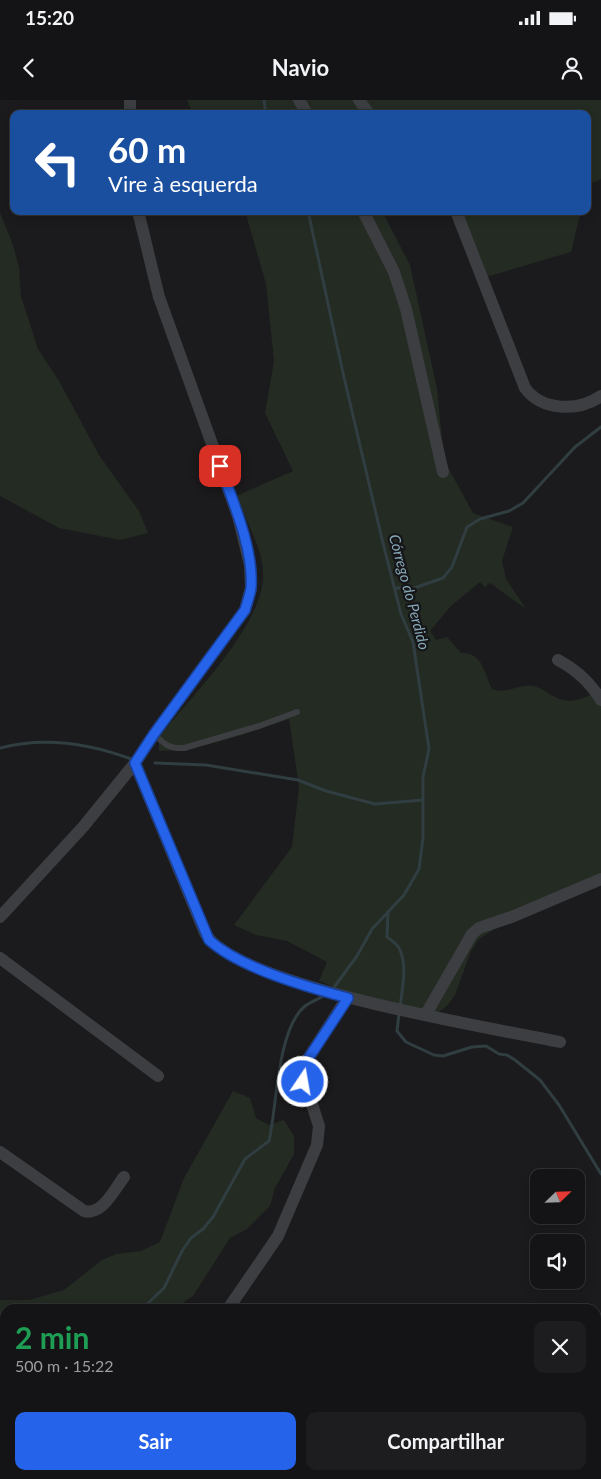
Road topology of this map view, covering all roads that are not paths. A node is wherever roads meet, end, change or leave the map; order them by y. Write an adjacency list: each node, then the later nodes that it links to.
1 (359, 100): 2 (street)
2 (367, 110)
3 (139, 215): 11 (street)
4 (364, 215): 7 (street)
5 (458, 215): 6 (street)
6 (601, 396)
7 (443, 472)
8 (558, 660): 9 (street)
9 (601, 700)
10 (297, 712): 11 (lane)
11 (154, 734): 12 (street)
12 (135, 763): 14 (street); 16 (street)
13 (601, 879): 17 (street)
14 (0, 917)
15 (0, 958): 19 (street)
16 (348, 998): 17 (street); 22 (street)
17 (426, 1014): 18 (street)
18 (560, 1042)
19 (158, 1076)
20 (0, 1152): 21 (street)
21 (124, 1177)
22 (231, 1304)

